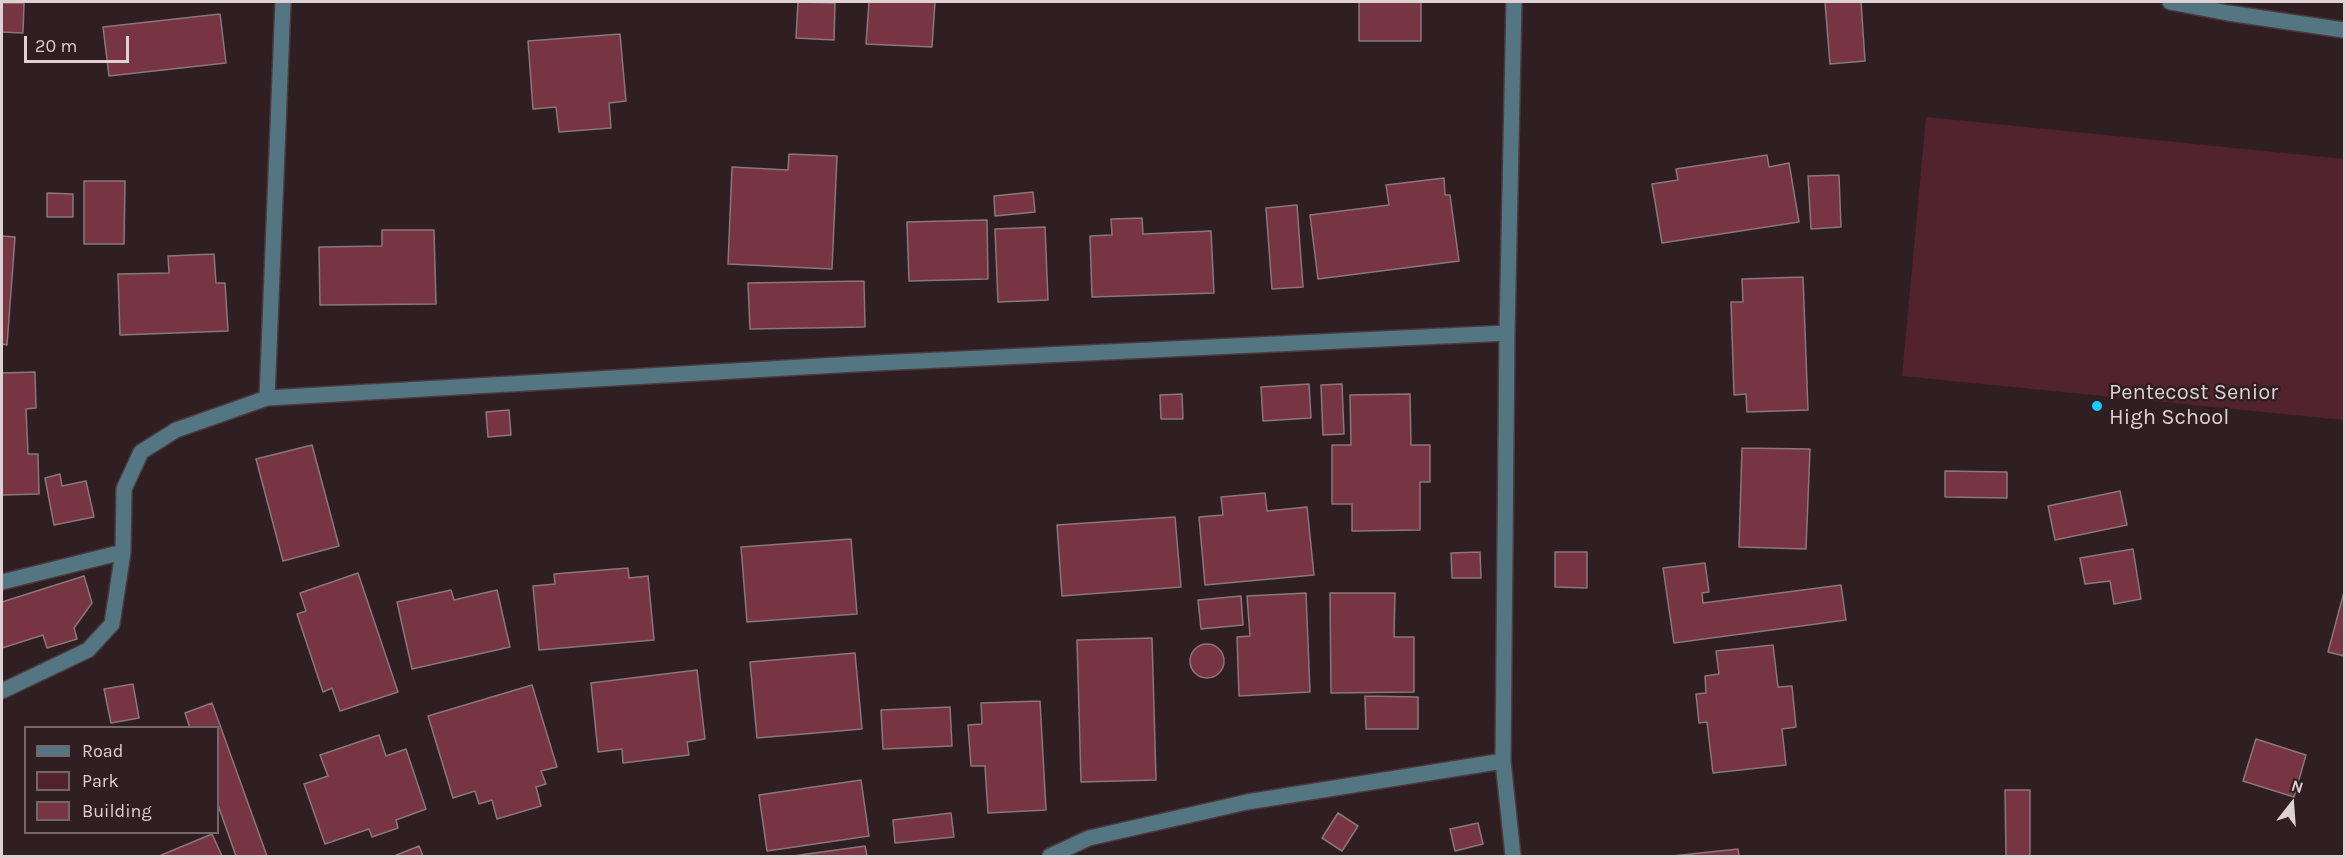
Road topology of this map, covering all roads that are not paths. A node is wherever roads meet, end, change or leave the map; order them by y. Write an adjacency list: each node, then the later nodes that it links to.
1 (283, 2): 6 (street)
2 (1514, 2): 5 (street)
3 (2170, 2): 4 (street)
4 (2344, 30)
5 (1507, 333): 6 (street); 10 (street)
6 (267, 398): 7 (street)
7 (123, 552): 8 (street); 9 (street)
8 (2, 582)
9 (2, 691)
10 (1503, 761): 11 (street); 12 (street)
11 (1050, 856)
12 (1513, 856)

